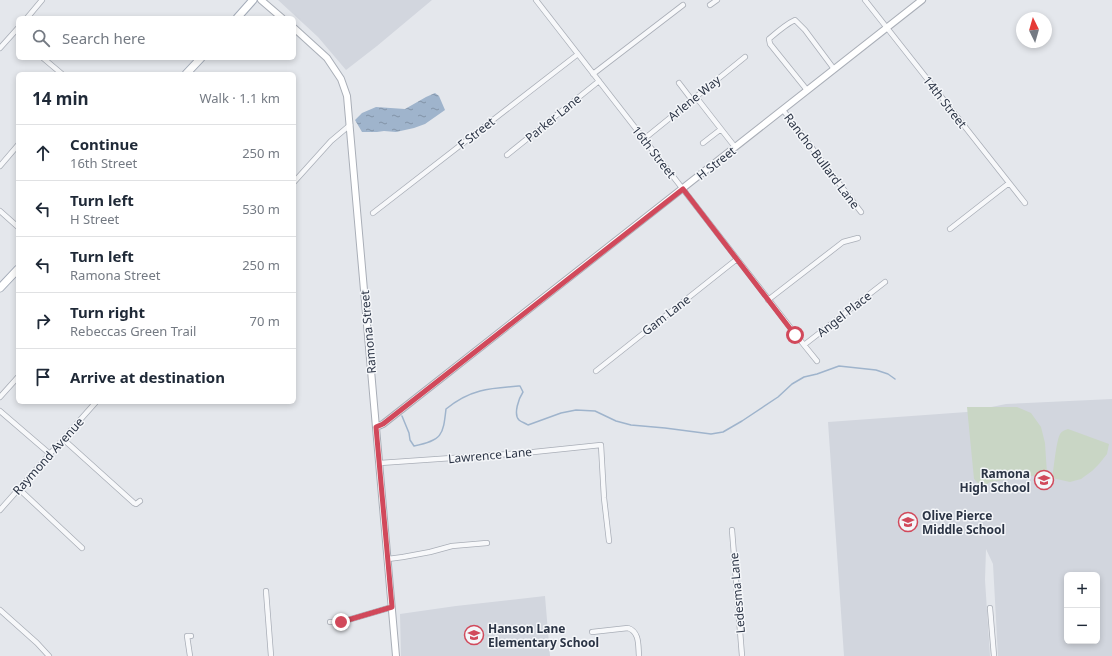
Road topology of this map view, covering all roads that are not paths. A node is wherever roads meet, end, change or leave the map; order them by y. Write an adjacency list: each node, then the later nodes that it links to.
1 (42, 0): 10 (street)
2 (253, 0): 11 (main road)
3 (261, 0): 12 (street)
4 (536, 0): 17 (street, 16th Street)
5 (717, 0): 9 (street)
6 (865, 0): 13 (street, 14th Street)
7 (922, 0): 13 (street, H Street)
8 (683, 5): 24 (street)
9 (710, 5)
10 (29, 16)
11 (239, 16)
12 (280, 16)
13 (886, 28): 21 (street, H Street); 40 (street, 14th Street)
14 (296, 30): 31 (street, Ramona Street)
15 (16, 35): 16 (street)
16 (0, 48)
17 (578, 54): 24 (street, 16th Street); 45 (street, F Street)
18 (745, 57): 28 (street, Arlene Way)
19 (45, 60): 22 (street)
20 (199, 60): 23 (main road)
21 (834, 69): 27 (street, H Street); 27 (street)
22 (60, 72)
23 (188, 72)
24 (594, 74): 25 (street, 16th Street)
25 (599, 81): 33 (street, 16th Street); 37 (street, Parker Lane)
26 (679, 83): 29 (street)
27 (807, 90): 30 (street, H Street)
28 (696, 97): 29 (street, Arlene Way); 32 (street)
29 (692, 100): 33 (street, Arlene Way)
30 (783, 110): 36 (street, H Street); 44 (street, Rancho Bullard Lane)
31 (350, 125): 39 (street); 61 (street, Ramona Street)
32 (721, 129): 34 (street); 36 (street)
33 (644, 139): 41 (street, 16th Street)
34 (702, 143)
35 (16, 147): 38 (street)
36 (735, 147): 41 (street, H Street)
37 (507, 155)
38 (0, 166)
39 (296, 180)
40 (1009, 183): 42 (street, 14th Street); 47 (street)
41 (683, 189): 49 (street, 16th Street); 61 (street, H Street)
42 (1025, 202)
43 (0, 211): 46 (street)
44 (861, 212)
45 (374, 213)
46 (16, 225)
47 (950, 229)
48 (858, 238): 53 (street)
49 (737, 259): 53 (street, 16th Street); 56 (street, Gam Lane)
50 (16, 271): 52 (main road)
51 (885, 282): 54 (street, Angel Place)
52 (0, 288)
53 (768, 300): 54 (street, 16th Street)
54 (804, 346): 55 (street, 16th Street)
55 (817, 361)
56 (596, 371)
57 (16, 379): 58 (street)
58 (0, 397)
59 (94, 404): 62 (street, Raymond Avenue)
60 (0, 411): 63 (street)
61 (376, 427): 64 (street, Ramona Street)
62 (63, 439): 63 (street, Raymond Avenue); 66 (street)
63 (50, 454): 65 (street, Raymond Avenue)
64 (380, 463): 69 (street, Lawrence Lane); 72 (street, Ramona Street)
65 (19, 489): 67 (street, Raymond Avenue); 71 (street)
66 (140, 501)
67 (0, 510)
68 (732, 530): 85 (street, Ledesma Lane)
69 (609, 541)
70 (487, 543): 72 (street)
71 (82, 548)
72 (388, 559): 74 (street, Ramona Street)
73 (266, 591): 82 (street)
74 (392, 607): 77 (street); 83 (street, Ramona Street)
75 (990, 608): 86 (street)
76 (0, 610): 80 (street)
77 (330, 622)
78 (592, 632): 84 (street)
79 (191, 636): 81 (street)
80 (49, 656)
81 (190, 656)
82 (271, 656)
83 (396, 656)
84 (639, 656)
85 (742, 656)
86 (994, 656)

